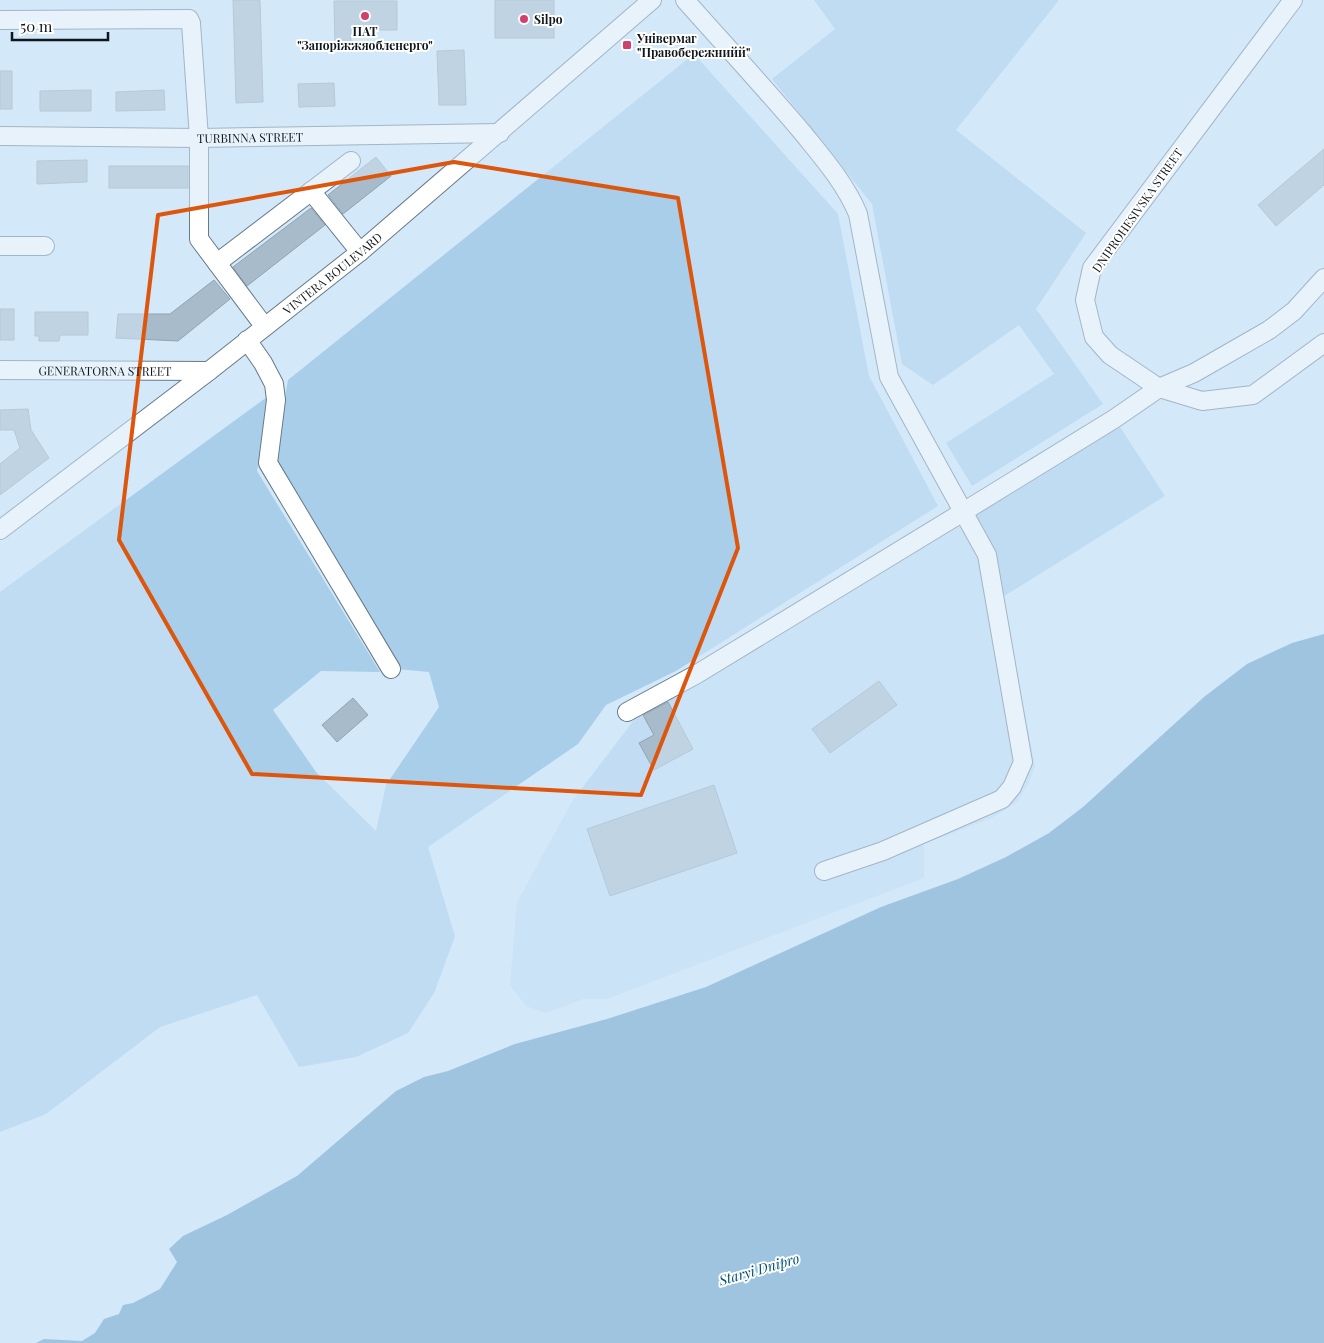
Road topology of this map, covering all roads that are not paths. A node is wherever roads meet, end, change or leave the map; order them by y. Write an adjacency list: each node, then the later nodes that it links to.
1 (652, 0): 5 (street, VINTERA BOULEVARD)
2 (684, 0): 21 (street)
3 (1293, 0): 20 (street, DNIPROHESIVSKA STREET)
4 (0, 20): 7 (street)
5 (500, 133): 7 (street, TURBINNA STREET); 12 (street, VINTERA BOULEVARD)
6 (0, 136): 7 (street, TURBINNA STREET)
7 (199, 138): 13 (street)
8 (351, 160): 9 (street)
9 (311, 191): 12 (street); 13 (street)
10 (0, 246): 11 (street)
11 (45, 246)
12 (360, 252): 15 (street, VINTERA BOULEVARD)
13 (216, 264): 15 (street)
14 (1324, 278): 20 (street)
15 (264, 326): 16 (street, VINTERA BOULEVARD)
16 (247, 340): 19 (street, VINTERA BOULEVARD); 23 (street)
17 (1324, 343): 20 (street, DNIPROHESIVSKA STREET)
18 (0, 370): 19 (street, GENERATORNA STREET)
19 (209, 371): 22 (street, VINTERA BOULEVARD)
20 (1159, 388): 21 (street)
21 (963, 512): 24 (street); 25 (street)
22 (0, 530)
23 (390, 669)
24 (627, 712)
25 (824, 871)

